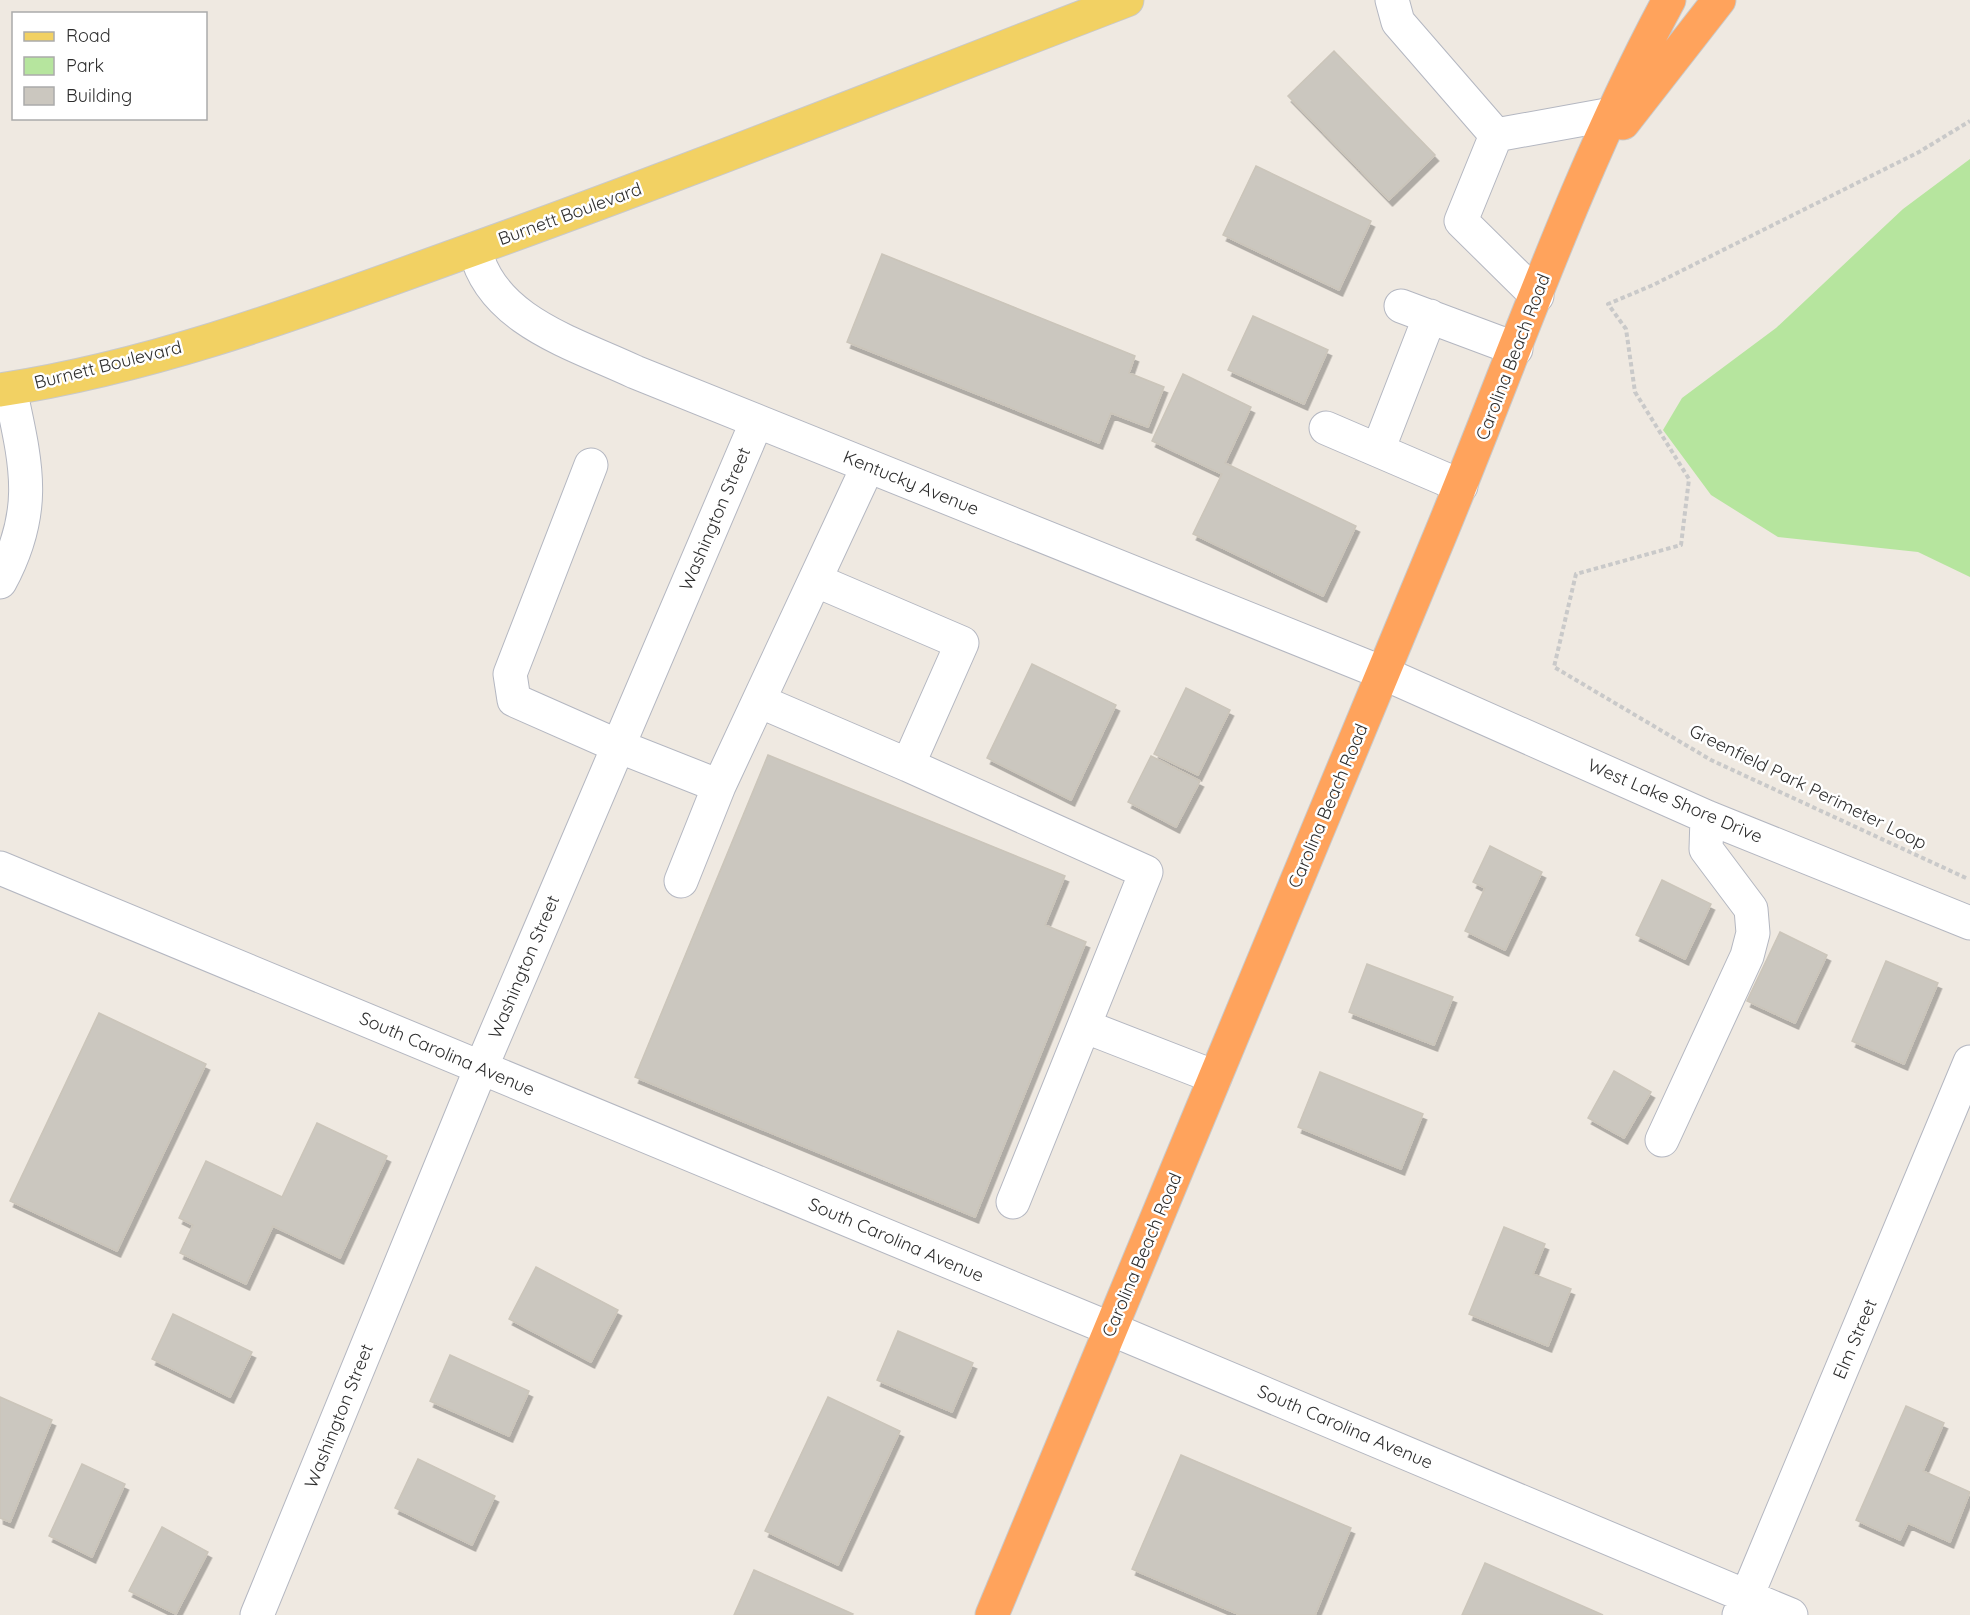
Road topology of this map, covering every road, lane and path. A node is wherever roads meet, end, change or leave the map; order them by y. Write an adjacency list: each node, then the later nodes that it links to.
1 (1127, 0): 9 (main road, Burnett Boulevard)
2 (1392, 0): 7 (street)
3 (1669, 0): 5 (highway, Carolina Beach Road)
4 (1719, 0): 8 (highway)
5 (1612, 114): 7 (street); 8 (highway, Carolina Beach Road)
6 (1970, 122): 28 (path, Greenfield Park Perimeter Loop)
7 (1496, 135): 10 (street)
8 (1586, 169): 10 (highway, Carolina Beach Road)
9 (475, 249): 12 (main road, Burnett Boulevard); 13 (street, Kentucky Avenue)
10 (1536, 296): 11 (highway, Carolina Beach Road)
11 (1516, 349): 15 (street); 18 (highway, Carolina Beach Road)
12 (5, 390): 20 (street)
13 (757, 421): 17 (street, Kentucky Avenue); 23 (street, Washington Street)
14 (1326, 428): 15 (street)
15 (1378, 450): 18 (street)
16 (591, 465): 23 (street)
17 (868, 466): 19 (street); 21 (street, Kentucky Avenue)
18 (1461, 486): 21 (highway, Carolina Beach Road)
19 (816, 580): 22 (street); 24 (street)
20 (0, 582)
21 (1383, 673): 26 (street, West Lake Shore Drive); 34 (highway, Carolina Beach Road)
22 (759, 701): 24 (street); 25 (street)
23 (618, 746): 25 (street); 33 (street, Washington Street)
24 (908, 765): 31 (street)
25 (719, 786): 29 (street)
26 (1707, 816): 30 (street, West Lake Shore Drive); 35 (street)
27 (0, 868): 33 (street, South Carolina Avenue)
28 (1970, 880)
29 (681, 881)
30 (1970, 923)
31 (1084, 1026): 34 (street); 36 (street)
32 (1970, 1062): 38 (street, Elm Street)
33 (481, 1068): 37 (street, South Carolina Avenue); 39 (street, Washington Street)
34 (1215, 1077): 37 (highway, Carolina Beach Road)
35 (1662, 1140)
36 (1013, 1202)
37 (1111, 1329): 38 (street, South Carolina Avenue); 40 (highway, Carolina Beach Road)
38 (1743, 1606): 41 (street, South Carolina Avenue)
39 (257, 1615)
40 (992, 1615)
41 (1791, 1615)

